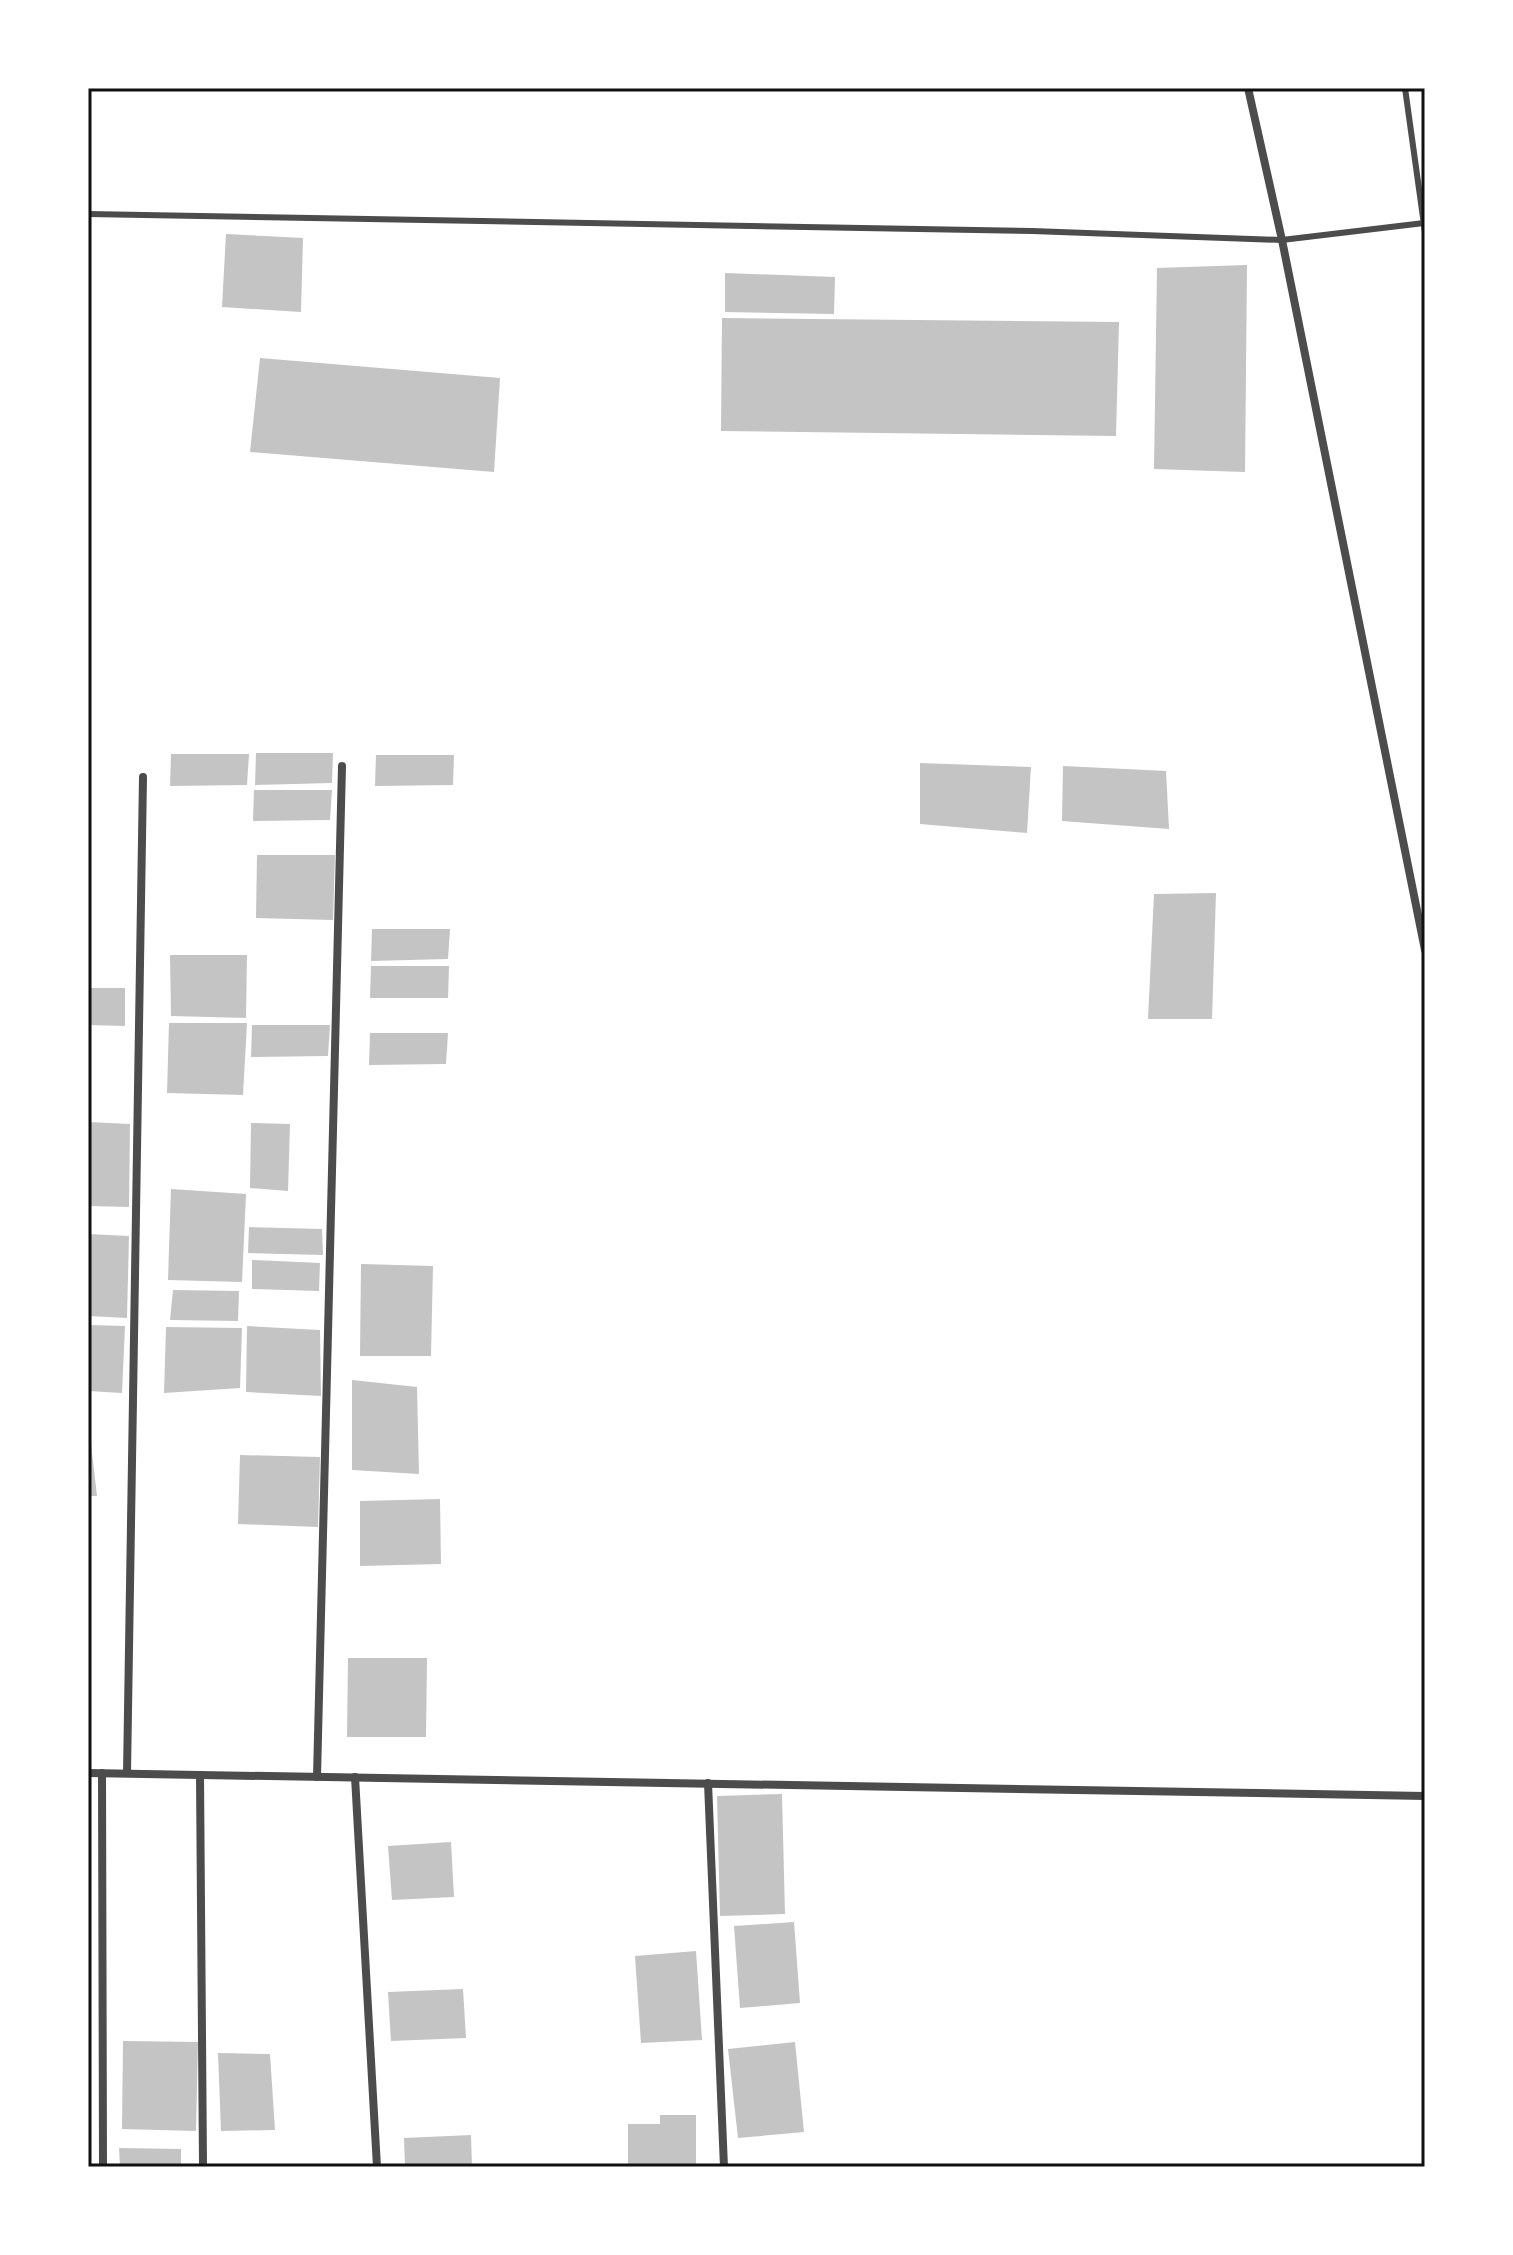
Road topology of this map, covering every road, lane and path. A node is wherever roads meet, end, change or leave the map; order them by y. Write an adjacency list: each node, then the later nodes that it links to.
1 (1248, 88): 6 (street)
2 (1405, 88): 4 (lane)
3 (88, 214): 6 (lane)
4 (1424, 223): 5 (lane); 6 (lane)
5 (1425, 232)
6 (1282, 240): 9 (street)
7 (342, 766): 14 (street)
8 (143, 777): 12 (street)
9 (1425, 950)
10 (88, 1773): 11 (street)
11 (102, 1773): 12 (street); 18 (street)
12 (127, 1773): 13 (street)
13 (200, 1775): 14 (street); 19 (street)
14 (317, 1777): 15 (street)
15 (355, 1777): 16 (street); 20 (street)
16 (708, 1783): 17 (street); 21 (street)
17 (1425, 1796)
18 (103, 2167)
19 (203, 2167)
20 (377, 2167)
21 (724, 2167)

